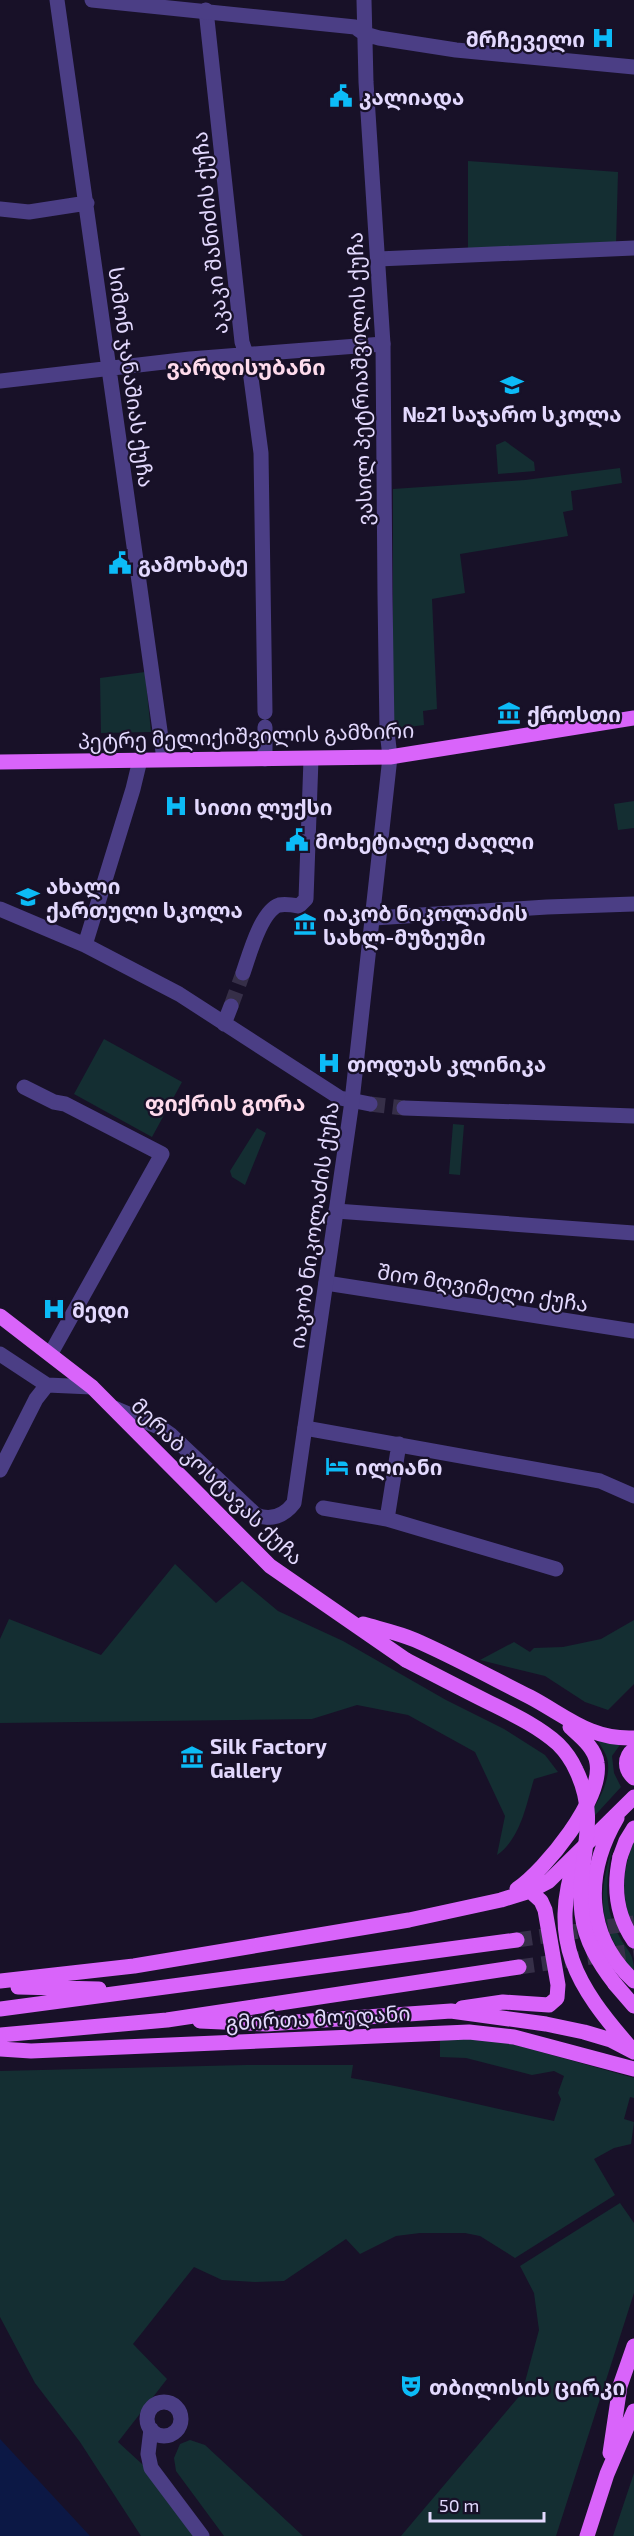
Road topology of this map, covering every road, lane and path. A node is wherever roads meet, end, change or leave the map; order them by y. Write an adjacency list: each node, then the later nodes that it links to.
1 (57, 0): 7 (street, სიმონ ჯანაშიას ქუჩა)
2 (92, 0): 4 (street)
3 (364, 0): 5 (street, ვასილ პეტრიაშვილის ქუჩა)
4 (205, 5): 5 (street); 12 (street, აკაკი შანიძის ქუჩა)
5 (365, 34): 6 (street); 10 (street, ვასილ პეტრიაშვილის ქუჩა)
6 (634, 67)
7 (87, 203): 8 (street); 13 (street, სიმონ ჯანაშიას ქუჩა)
8 (0, 209)
9 (634, 248): 10 (street)
10 (378, 259): 11 (street, ვასილ პეტრიაშვილის ქუჩა)
11 (382, 345): 12 (street); 16 (street, ვასილ პეტრიაშვილის ქუჩა)
12 (247, 354): 13 (street); 18 (street, აკაკი შანიძის ქუჩა)
13 (108, 367): 14 (street); 17 (street, სიმონ ჯანაშიას ქუჩა)
14 (0, 381)
15 (634, 718): 16 (main road, პეტრე მელიქიშვილის გამზირი)
16 (390, 757): 19 (main road, პეტრე მელიქიშვილის გამზირი); 24 (street, იაკობ ნიკოლაძის ქუჩა)
17 (164, 759): 18 (main road, პეტრე მელიქიშვილის გამზირი); 20 (main road, პეტრე მელიქიშვილის გამზირი)
18 (265, 759): 19 (main road, პეტრე მელიქიშვილის გამზირი)
19 (311, 759): 26 (street)
20 (140, 760): 21 (main road, პეტრე მელიქიშვილის გამზირი); 25 (street)
21 (0, 762)
22 (634, 904): 24 (street)
23 (0, 909): 25 (street)
24 (374, 918): 30 (street, იაკობ ნიკოლაძის ქუჩა)
25 (85, 945): 28 (street)
26 (243, 974)
27 (231, 1006): 28 (street)
28 (224, 1024): 30 (street)
29 (24, 1087): 39 (street)
30 (352, 1101): 31 (street); 34 (street, იაკობ ნიკოლაძის ქუჩა)
31 (370, 1104)
32 (404, 1107): 33 (street)
33 (634, 1116)
34 (336, 1211): 35 (street); 36 (street, იაკობ ნიკოლაძის ქუჩა)
35 (634, 1233)
36 (326, 1283): 38 (street, შიო მღვიმელი ქუჩა); 44 (street, იაკობ ნიკოლაძის ქუჩა)
37 (0, 1316): 39 (main road, მერაბ კოსტავას ქუჩა)
38 (634, 1331)
39 (51, 1353): 42 (main road, მერაბ კოსტავას ქუჩა)
40 (0, 1354): 41 (street)
41 (47, 1385): 42 (street); 48 (street)
42 (92, 1387): 43 (main road, მერაბ კოსტავას ქუჩა)
43 (114, 1408): 45 (street, იაკობ ნიკოლაძის ქუჩა); 47 (main road, მერაბ კოსტავას ქუჩა)
44 (305, 1428): 45 (street, იაკობ ნიკოლაძის ქუჩა); 46 (street)
45 (171, 1435): 47 (street)
46 (399, 1444): 49 (street); 51 (street)
47 (153, 1448): 53 (main road, მერაბ კოსტავას ქუჩა)
48 (0, 1470)
49 (634, 1496)
50 (322, 1508): 51 (street)
51 (387, 1519): 52 (street)
52 (556, 1569)
53 (349, 1619): 54 (main road, მერაბ კოსტავას ქუჩა); 73 (main road, მერაბ კოსტავას ქუჩა, bridge)
54 (560, 1716): 55 (main road); 62 (main road)
55 (634, 1738)
56 (634, 1749): 57 (main road)
57 (634, 1778)
58 (630, 1800): 60 (main road, გმირთა მოედანი); 68 (main road)
59 (634, 1828): 64 (main road, bridge)
60 (577, 1855): 61 (main road, გმირთა მოედანი); 79 (main road, გმირთა მოედანი)
61 (530, 1891): 62 (main road, გმირთა მოედანი); 75 (main road)
62 (501, 1900): 65 (main road, გმირთა მოედანი)
63 (517, 1940): 71 (main road, გმირთა მოედანი)
64 (634, 1941)
65 (134, 1966): 67 (main road); 70 (main road)
66 (519, 1967): 76 (main road, გმირთა მოედანი)
67 (0, 1981)
68 (634, 1981)
69 (0, 1987): 70 (main road)
70 (49, 1988): 71 (main road); 72 (main road)
71 (153, 1990): 74 (main road)
72 (0, 2001)
73 (634, 2006)
74 (0, 2009)
75 (451, 2011): 76 (main road, გმირთა მოედანი); 79 (main road, გმირთა მოედანი)
76 (167, 2020): 77 (main road, გმირთა მოედანი)
77 (0, 2036)
78 (0, 2049): 80 (main road, გმირთა მოედანი)
79 (634, 2052)
80 (634, 2069)
81 (634, 2346): 84 (main road)
82 (634, 2411): 84 (main road)
83 (151, 2429): 85 (street)
84 (607, 2474): 86 (main road)
85 (202, 2536)
86 (587, 2536)

